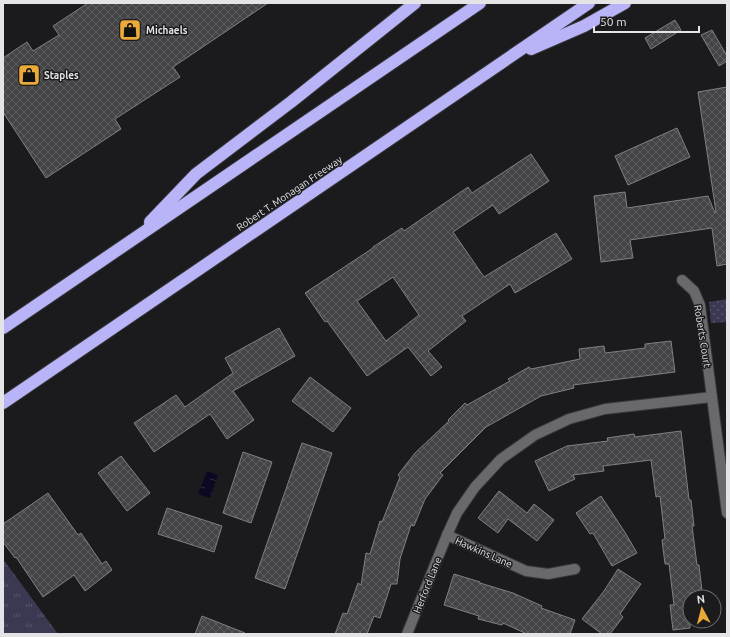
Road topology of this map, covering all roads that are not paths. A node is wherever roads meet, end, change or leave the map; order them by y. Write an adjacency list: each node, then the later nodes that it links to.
1 (415, 3): 6 (highway)
2 (480, 3): 6 (highway)
3 (589, 3): 5 (highway, Robert T. Monagan Freeway)
4 (625, 3): 5 (highway)
5 (503, 62): 10 (highway, Robert T. Monagan Freeway)
6 (132, 240): 8 (highway)
7 (682, 280): 9 (street, Roberts Court)
8 (3, 328)
9 (712, 397): 11 (street, Roberts Court); 12 (street, Hawkins Lane)
10 (3, 403)
11 (727, 513)
12 (446, 535): 13 (street, Hawkins Lane); 14 (street, Herford Lane)
13 (575, 569)
14 (407, 634)

